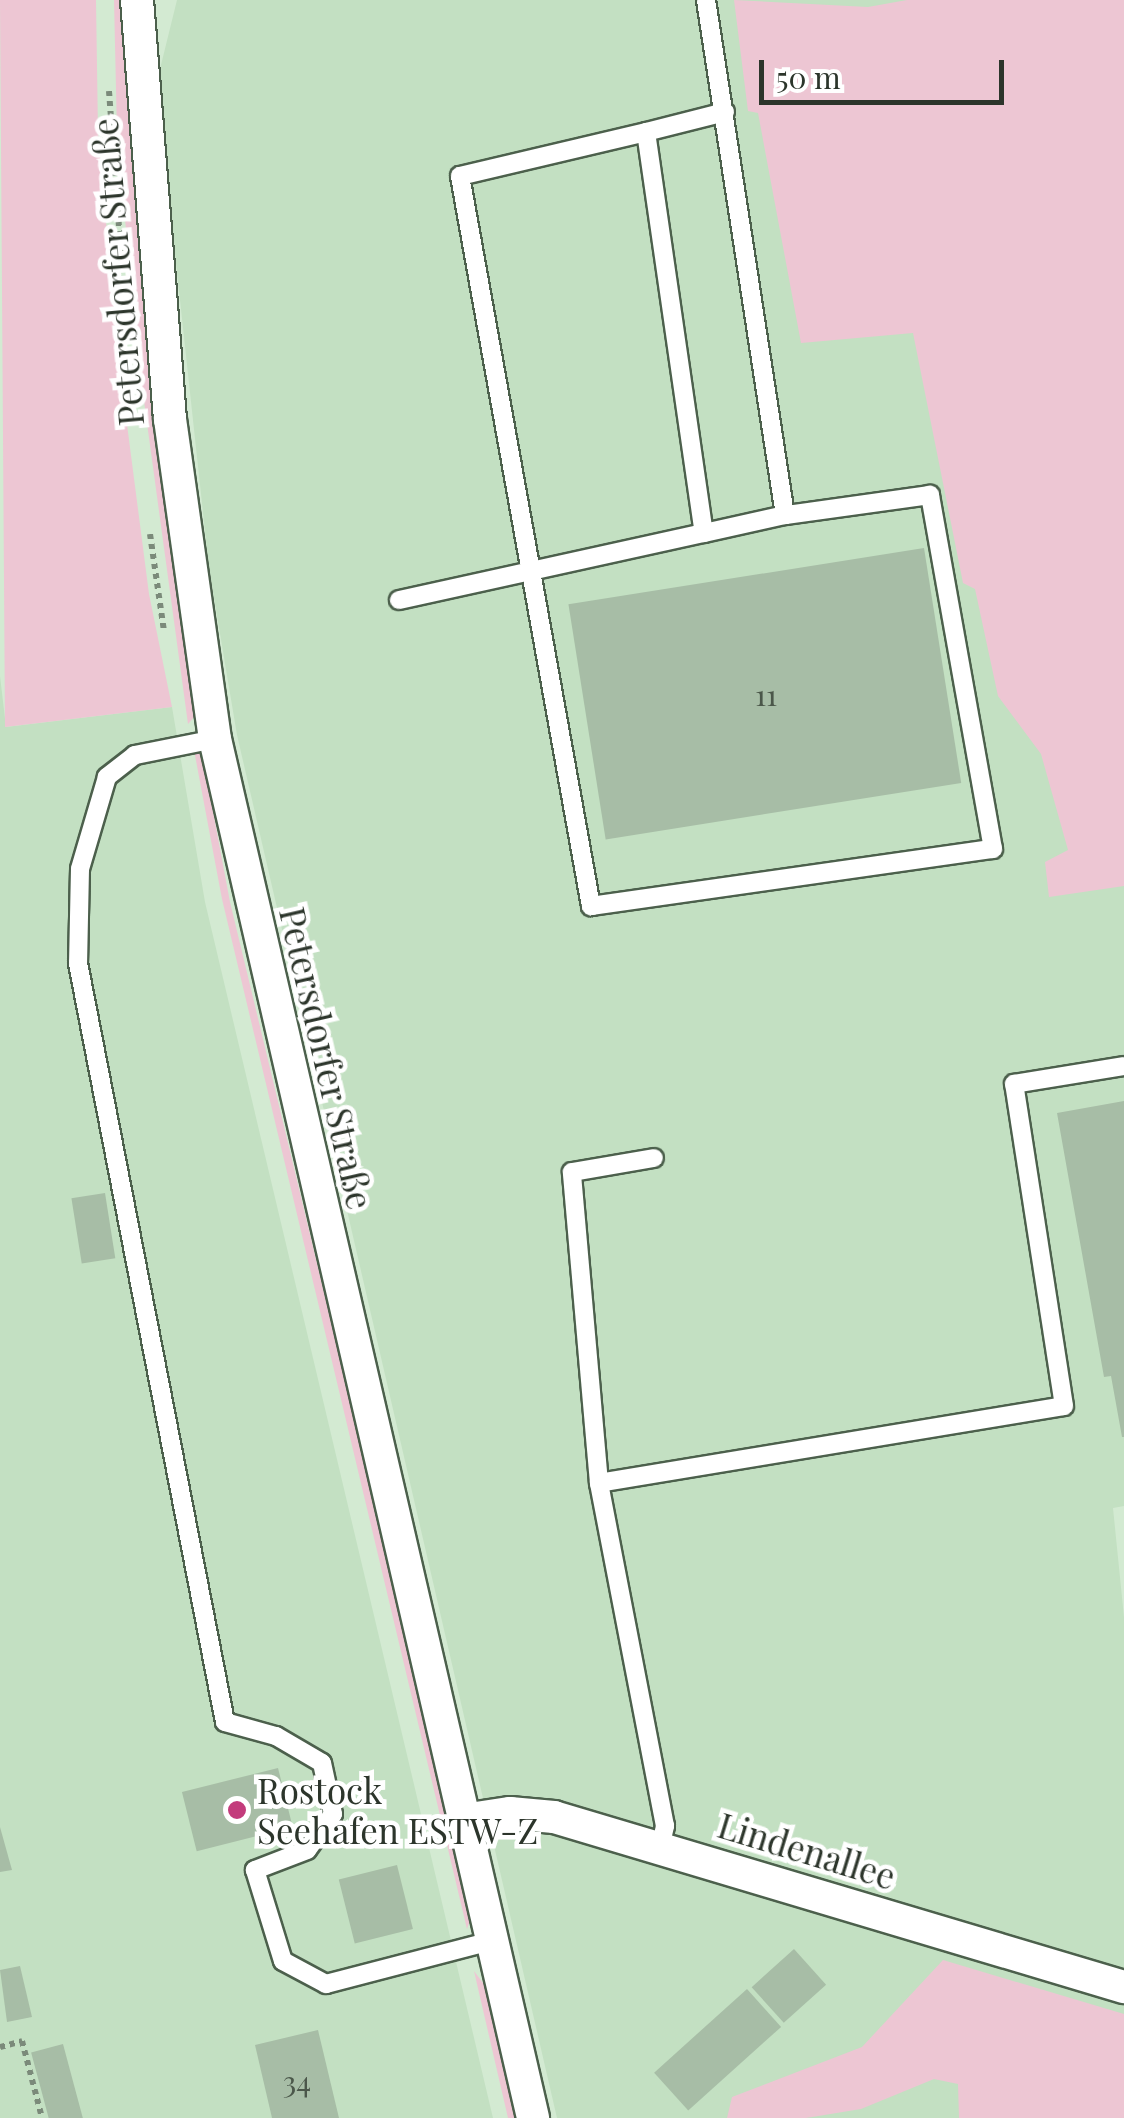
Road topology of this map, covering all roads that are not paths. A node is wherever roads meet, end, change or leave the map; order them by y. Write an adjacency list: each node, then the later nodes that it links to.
1 (137, 0): 9 (street, Petersdorfer Straße)
2 (706, 0): 3 (lane)
3 (725, 112): 4 (lane); 5 (lane)
4 (646, 132): 6 (lane); 7 (lane)
5 (785, 516): 6 (lane); 7 (lane)
6 (704, 533): 7 (lane)
7 (532, 571): 8 (lane)
8 (400, 600)
9 (215, 739): 13 (street, Petersdorfer Straße); 15 (lane)
10 (1124, 1066): 12 (lane)
11 (654, 1158): 12 (lane)
12 (599, 1484): 14 (lane)
13 (463, 1820): 14 (street, Lindenallee); 15 (street, Petersdorfer Straße)
14 (660, 1848): 16 (street, Lindenallee)
15 (491, 1942): 17 (street, Petersdorfer Straße)
16 (1124, 1987)
17 (533, 2118)

